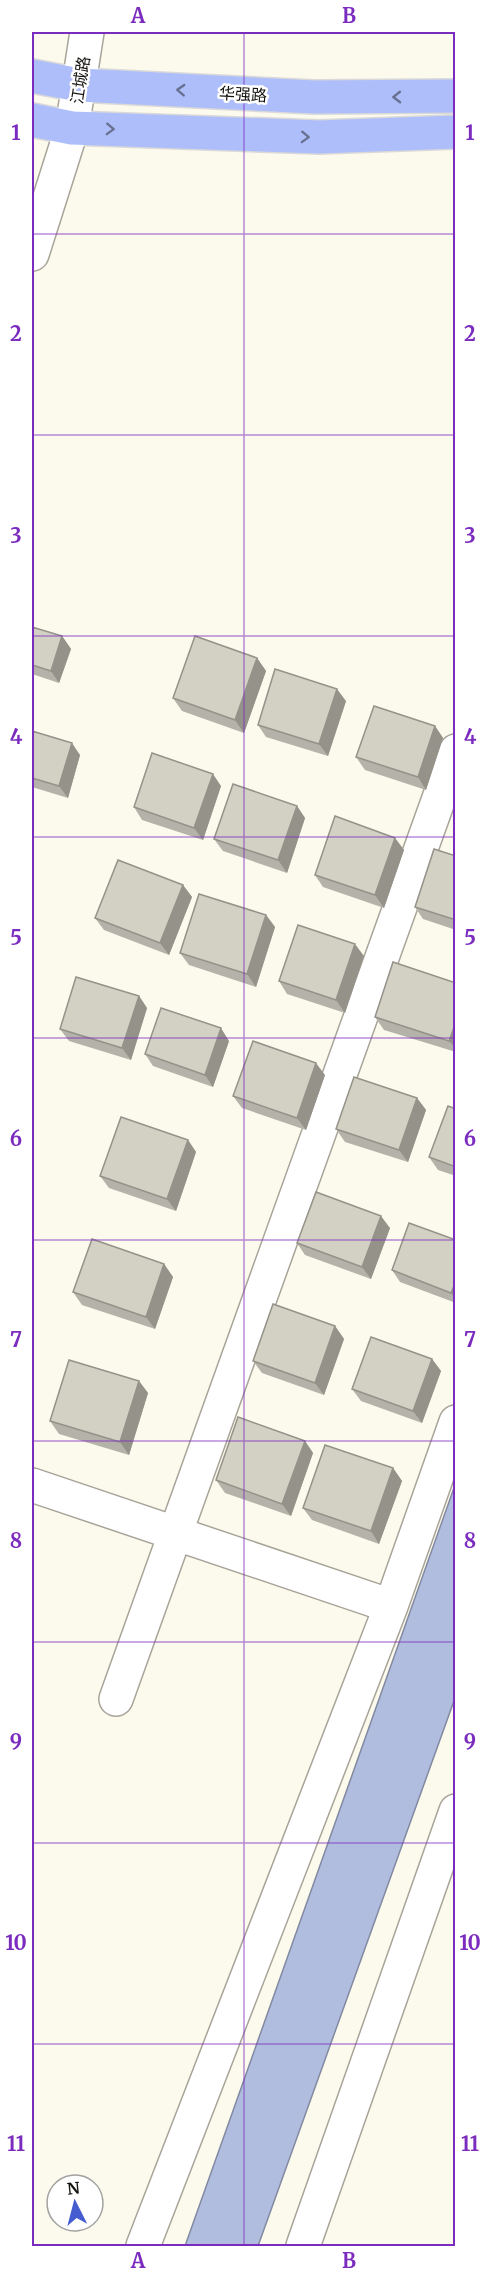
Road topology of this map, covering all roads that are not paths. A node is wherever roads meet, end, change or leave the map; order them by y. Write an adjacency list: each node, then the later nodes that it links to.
1 (87, 32): 3 (street, 江城路)
2 (32, 76): 3 (main road, 华强路)
3 (79, 85): 4 (main road, 华强路, one-way to 3); 6 (street, 江城路)
4 (456, 96)
5 (32, 120): 6 (main road)
6 (72, 128): 7 (main road, one-way to 7); 8 (street, 江城路)
7 (456, 132)
8 (32, 254)
9 (456, 751): 12 (street)
10 (456, 1422): 13 (street)
11 (32, 1485): 12 (street)
12 (177, 1532): 13 (street); 14 (street)
13 (391, 1606): 16 (street)
14 (116, 1700)
15 (456, 1811): 17 (street)
16 (143, 2247)
17 (303, 2247)

